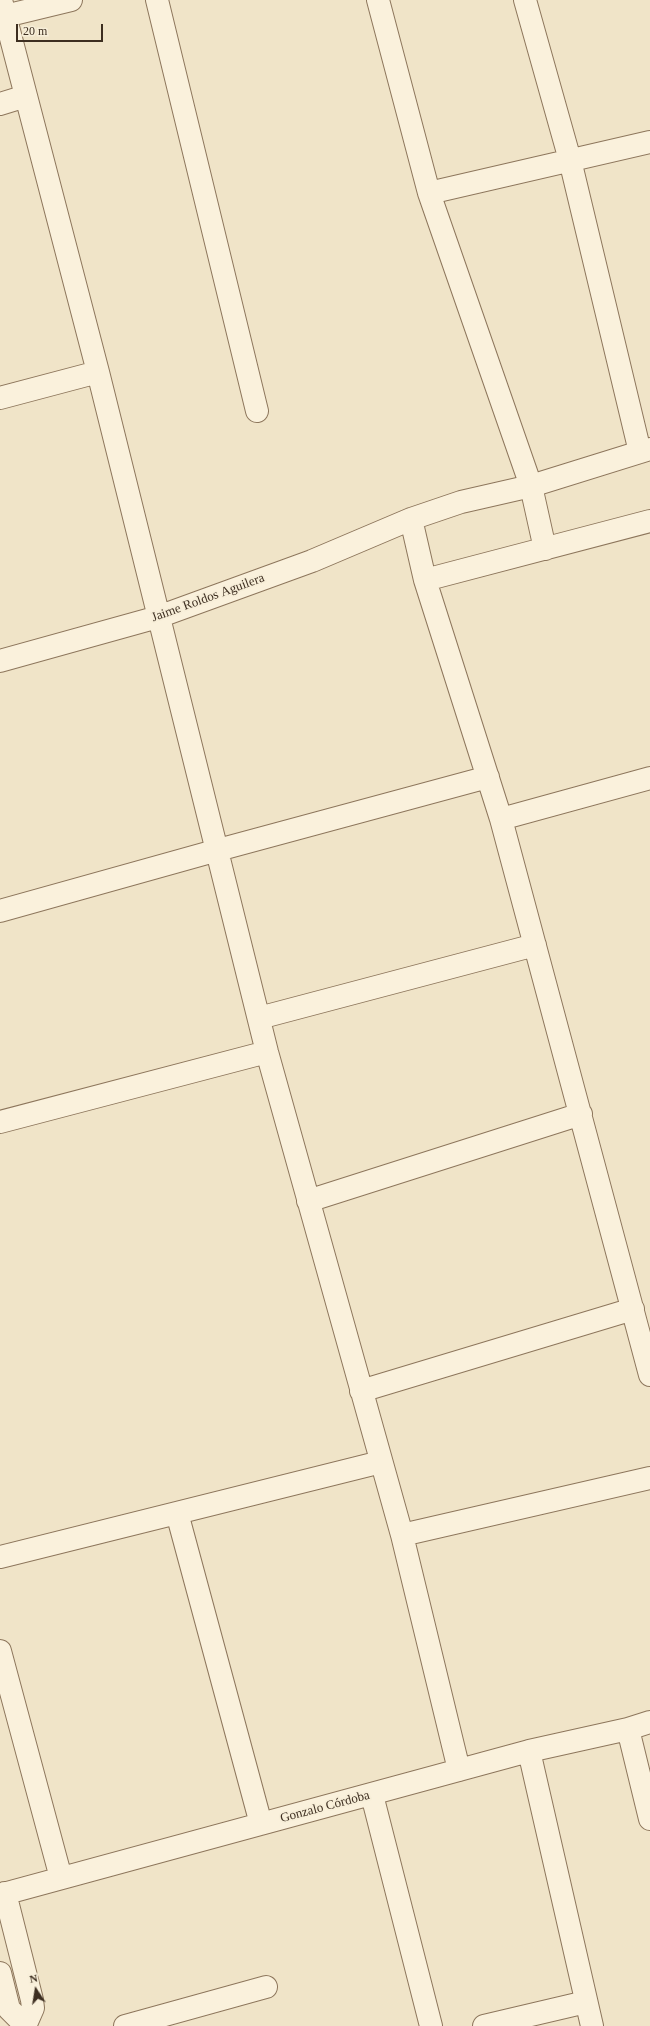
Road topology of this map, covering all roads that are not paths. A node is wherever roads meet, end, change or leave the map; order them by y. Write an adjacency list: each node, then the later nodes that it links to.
1 (71, 0): 5 (street)
2 (157, 0): 13 (street)
3 (378, 0): 10 (street)
4 (525, 0): 9 (street)
5 (3, 8): 6 (street)
6 (26, 96): 7 (street); 11 (street)
7 (0, 104)
8 (650, 142): 9 (street)
9 (570, 160): 10 (street); 14 (street)
10 (429, 193): 15 (street)
11 (98, 372): 12 (street); 20 (street)
12 (0, 398)
13 (257, 412)
14 (645, 450): 15 (street, Jaime Roldos Aguilera)
15 (531, 486): 16 (street, Jaime Roldos Aguilera); 18 (street)
16 (411, 519): 19 (street); 20 (street, Jaime Roldos Aguilera)
17 (650, 521): 18 (street)
18 (545, 549): 19 (street)
19 (425, 580): 22 (street)
20 (158, 617): 21 (street, Jaime Roldos Aguilera); 25 (street)
21 (0, 661)
22 (488, 777): 24 (street); 25 (street)
23 (650, 778): 24 (street)
24 (501, 819): 27 (street)
25 (218, 850): 26 (street); 28 (street)
26 (0, 912)
27 (535, 945): 28 (street); 30 (street)
28 (259, 1018): 29 (street)
29 (267, 1052): 31 (street); 32 (street)
30 (581, 1114): 32 (street); 33 (street)
31 (0, 1122)
32 (308, 1201): 35 (street)
33 (632, 1309): 34 (street); 35 (street)
34 (650, 1375)
35 (361, 1391): 36 (street)
36 (381, 1462): 38 (street); 39 (street)
37 (650, 1478): 39 (street)
38 (177, 1513): 40 (street); 48 (street)
39 (402, 1535): 45 (street)
40 (0, 1557)
41 (0, 1651): 49 (street)
42 (650, 1722): 43 (street, Gonzalo Córdoba)
43 (628, 1729): 44 (street, Gonzalo Córdoba); 47 (street)
44 (528, 1751): 45 (street, Gonzalo Córdoba); 53 (street)
45 (459, 1770): 46 (street, Gonzalo Córdoba)
46 (372, 1795): 48 (street, Gonzalo Córdoba); 56 (street)
47 (650, 1819)
48 (261, 1824): 49 (street, Gonzalo Córdoba)
49 (61, 1878): 50 (street, Gonzalo Córdoba)
50 (3, 1894): 54 (street)
51 (0, 1973): 54 (street)
52 (266, 1987): 55 (street)
53 (586, 2002): 57 (street); 58 (street)
54 (26, 2025)
55 (125, 2026)
56 (431, 2026)
57 (484, 2026)
58 (592, 2026)

